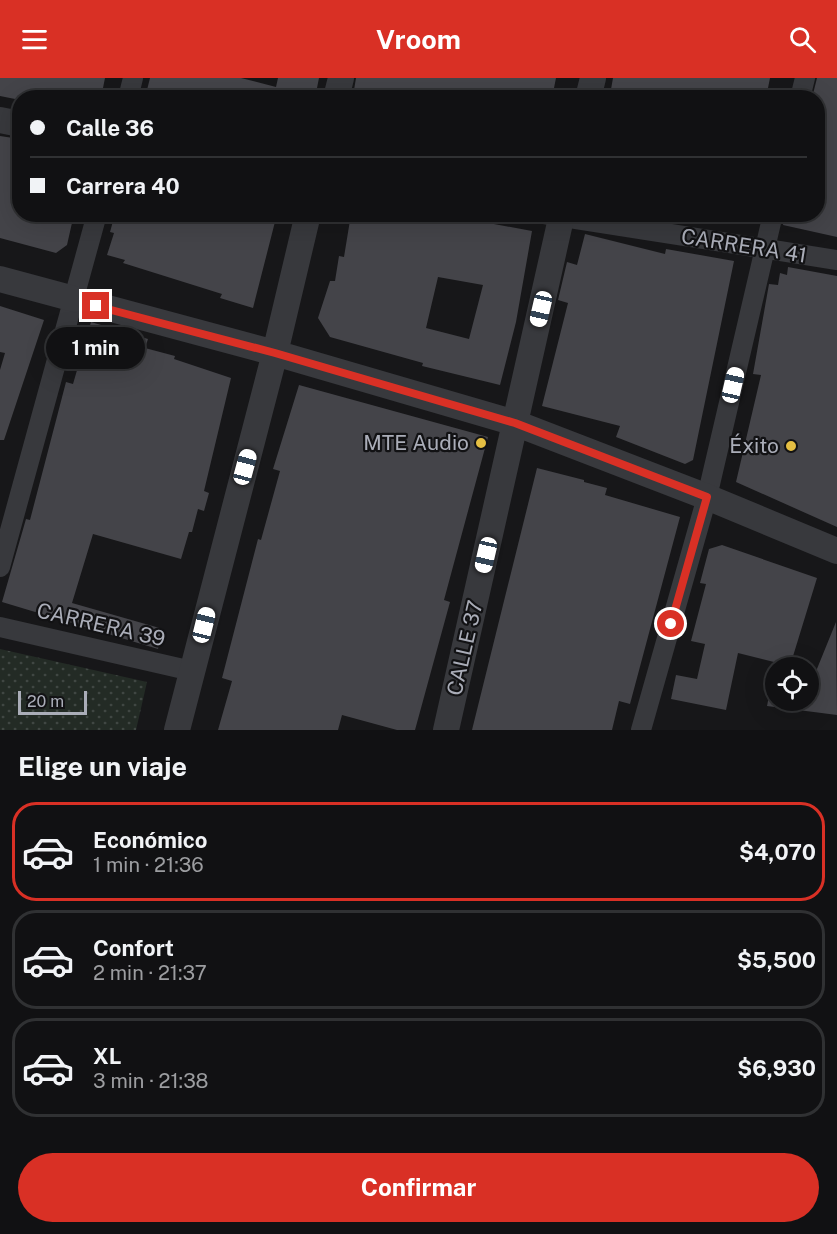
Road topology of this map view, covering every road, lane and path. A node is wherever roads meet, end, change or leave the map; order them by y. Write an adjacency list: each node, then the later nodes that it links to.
1 (96, 222): 9 (street)
2 (306, 222): 10 (street)
3 (555, 222): 11 (street, CALLE 37)
4 (598, 222): 6 (street, CARRERA 41)
5 (771, 222): 6 (street)
6 (765, 250): 7 (street, CARRERA 41); 12 (street)
7 (837, 260)
8 (0, 279): 9 (street)
9 (73, 300): 10 (street); 14 (street)
10 (275, 353): 11 (street); 16 (street)
11 (515, 423): 12 (street); 18 (street, CALLE 37)
12 (707, 497): 13 (street); 19 (street)
13 (837, 551)
14 (0, 567)
15 (0, 627): 16 (street, CARRERA 39)
16 (192, 670): 17 (street)
17 (177, 730)
18 (446, 730)
19 (641, 730)

